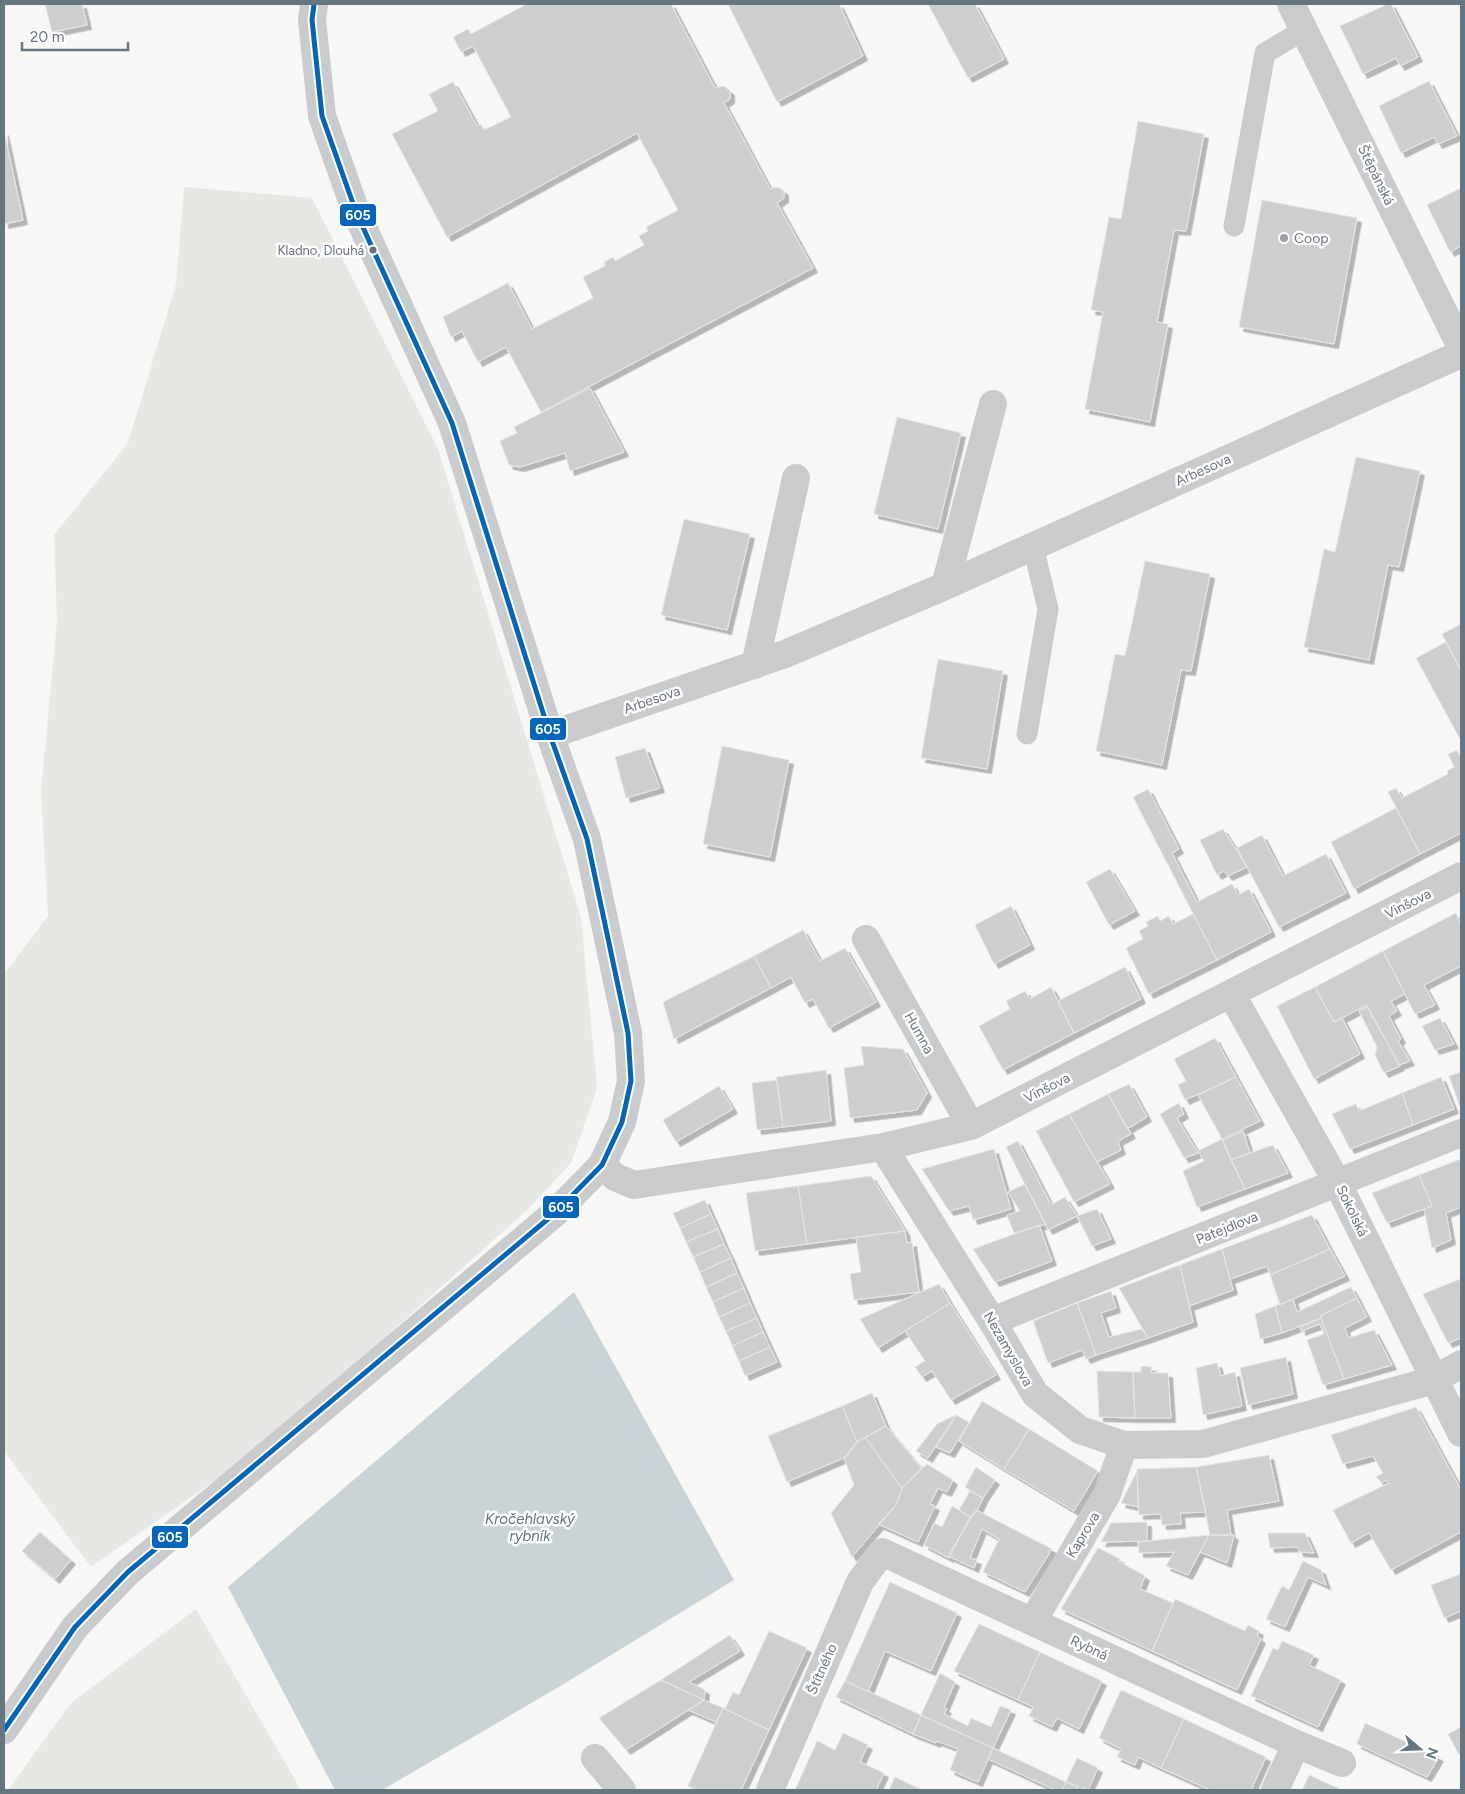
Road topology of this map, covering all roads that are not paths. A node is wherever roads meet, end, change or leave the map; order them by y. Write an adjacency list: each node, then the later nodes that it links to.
1 (314, 4): 13 (street)
2 (1291, 4): 3 (street, Štěpánská)
3 (1304, 30): 4 (lane); 5 (street, Štěpánská)
4 (1234, 226)
5 (1461, 347)
6 (1461, 354): 9 (street, Arbesova)
7 (993, 404): 10 (street)
8 (796, 478): 11 (street)
9 (1033, 546): 10 (street, Arbesova); 12 (lane)
10 (945, 586): 11 (street, Arbesova)
11 (755, 665): 13 (street, Arbesova)
12 (1027, 734)
13 (550, 735): 20 (street)
14 (1461, 876): 16 (street, Vinšova)
15 (866, 939): 17 (street, Humna)
16 (1232, 995): 17 (street, Vinšova); 21 (street, Sokolská)
17 (971, 1126): 19 (street, Vinšova)
18 (1461, 1133): 21 (street, Patejdlova)
19 (883, 1147): 20 (street, Vinšova); 22 (street, Nezamyslova)
20 (602, 1165): 29 (street)
21 (1338, 1184): 22 (street, Patejdlova); 24 (street, Sokolská)
22 (992, 1321): 26 (street, Nezamyslova)
23 (1461, 1364): 24 (street, Nezamyslova)
24 (1434, 1380): 25 (street, Sokolská); 26 (street, Nezamyslova)
25 (1461, 1433)
26 (1124, 1445): 28 (street, Kaprova)
27 (882, 1552): 28 (street, Rybná); 34 (street, Štítného)
28 (1033, 1621): 30 (street, Rybná)
29 (4, 1730)
30 (1296, 1744): 32 (street, Rybná); 35 (street)
31 (595, 1758): 33 (street)
32 (1342, 1763)
33 (622, 1790)
34 (770, 1790)
35 (1276, 1790)

